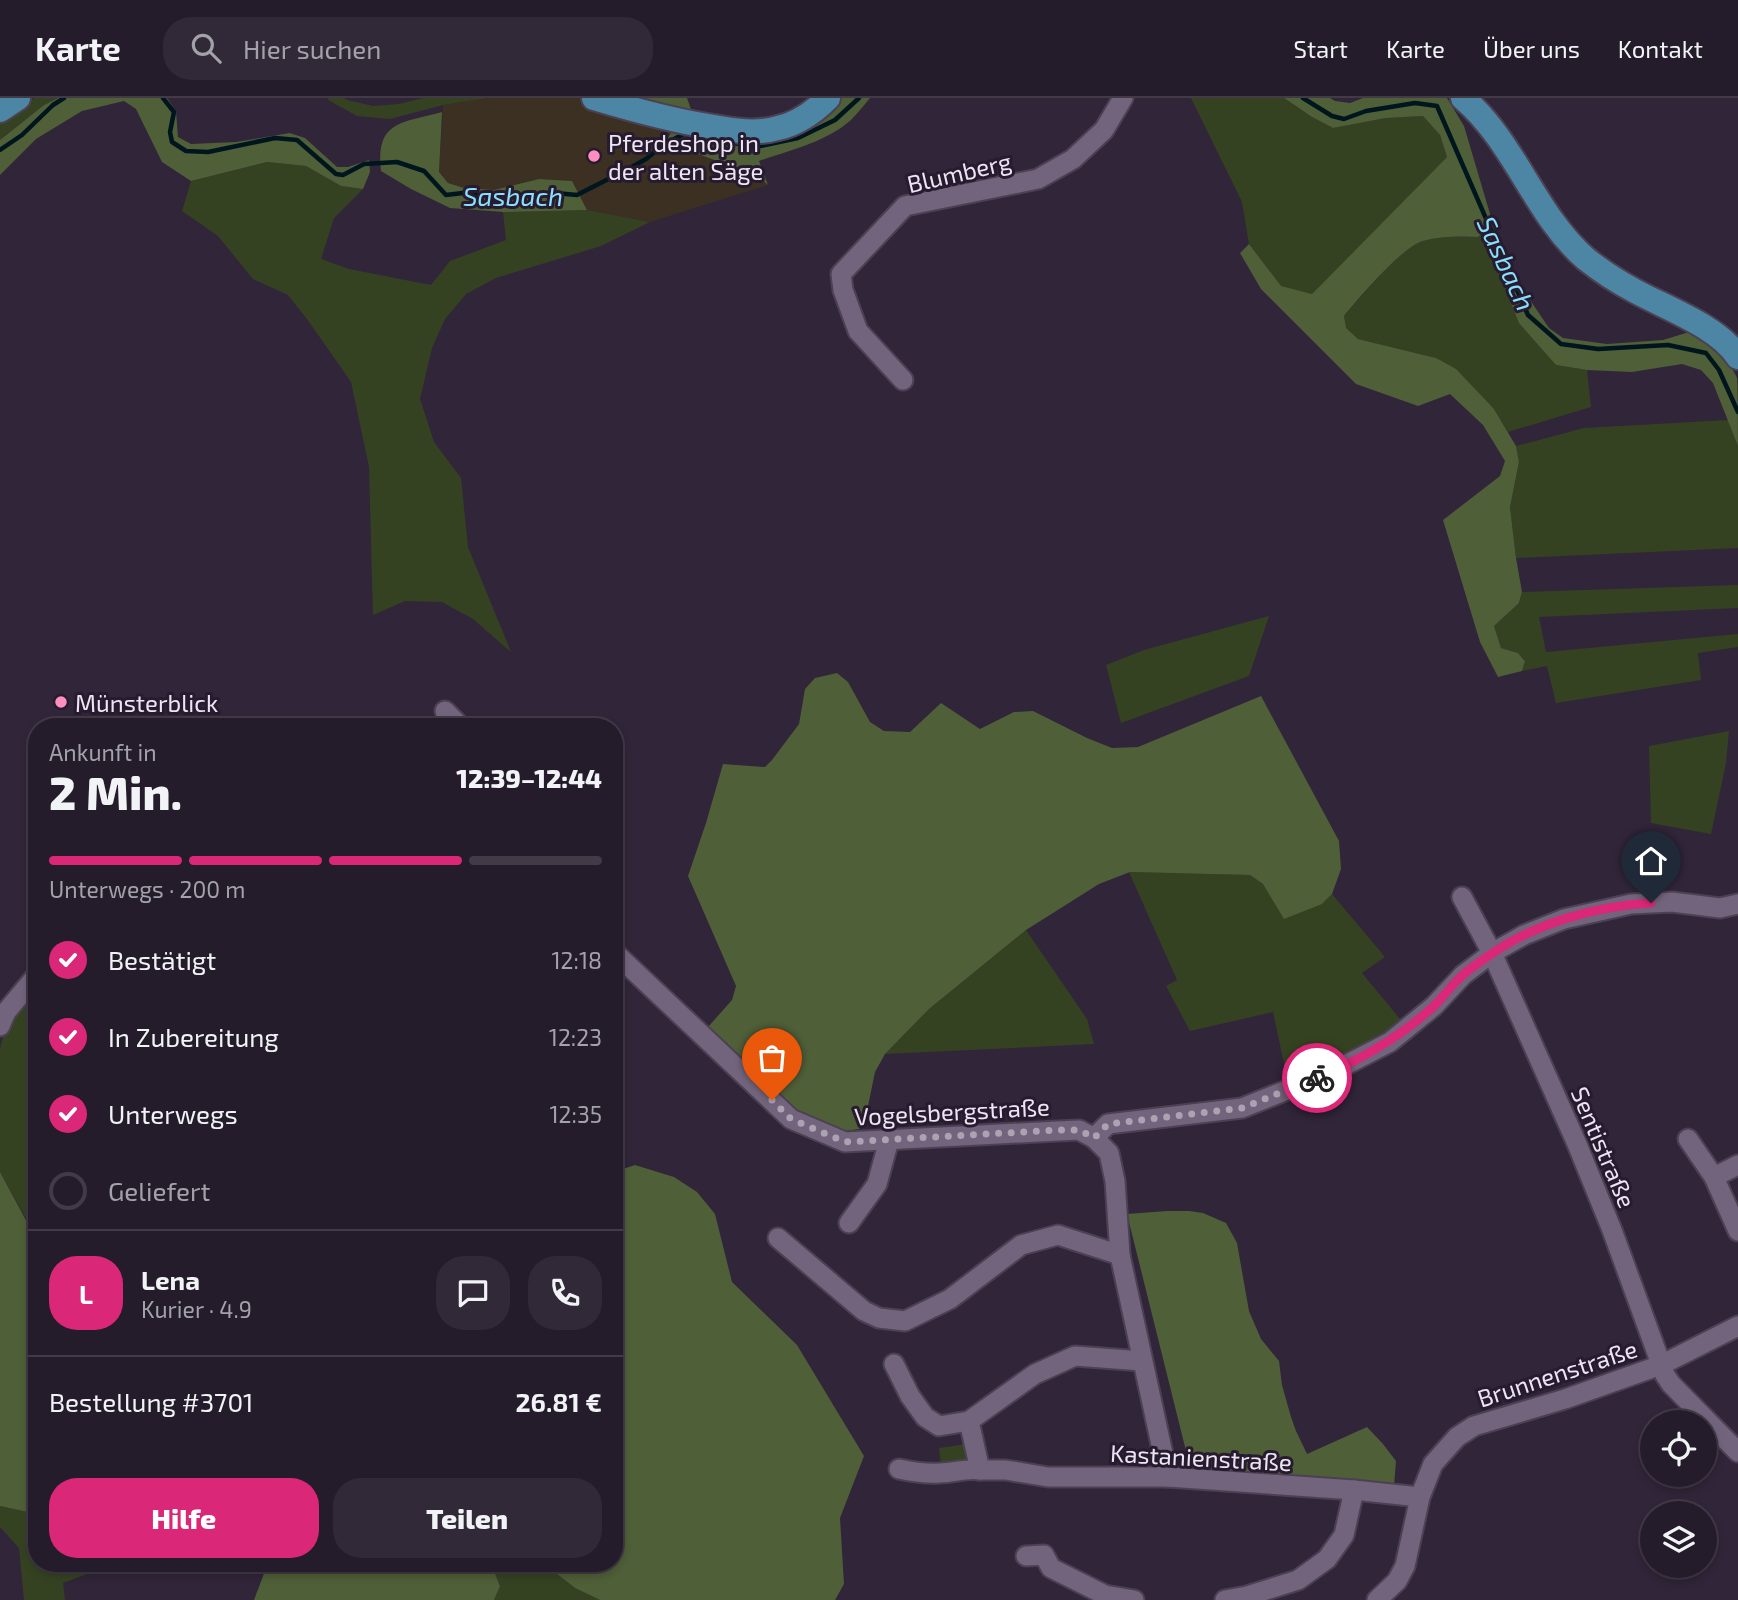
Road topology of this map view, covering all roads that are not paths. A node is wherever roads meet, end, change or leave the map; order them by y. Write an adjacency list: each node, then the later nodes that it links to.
1 (18, 98): 6 (main road)
2 (594, 98): 3 (main road)
3 (828, 98)
4 (1123, 98): 8 (street, Blumberg)
5 (1463, 98): 7 (main road)
6 (0, 110)
7 (1738, 357)
8 (903, 380)
9 (445, 711): 10 (street)
10 (452, 718)
11 (1462, 897): 13 (street, Sentistraße)
12 (1738, 904): 13 (street)
13 (1492, 953): 17 (street); 29 (street, Sentistraße)
14 (623, 960): 19 (street, Vogelsbergstraße)
15 (28, 986): 16 (street)
16 (0, 1026)
17 (1094, 1138): 19 (street, Vogelsbergstraße); 25 (street)
18 (1688, 1139): 21 (street)
19 (889, 1140): 22 (street)
20 (1738, 1165): 21 (street)
21 (1714, 1177): 23 (street)
22 (849, 1223)
23 (1738, 1231)
24 (778, 1238): 25 (street)
25 (1120, 1255): 27 (street)
26 (1738, 1326): 29 (street, Brunnenstraße)
27 (1142, 1361): 30 (street); 34 (street)
28 (894, 1364): 30 (street)
29 (1661, 1365): 31 (street, Sentistraße); 36 (street, Brunnenstraße)
30 (969, 1421): 33 (street)
31 (1738, 1452)
32 (899, 1469): 33 (street, Kastanienstraße)
33 (980, 1470): 34 (street, Kastanienstraße)
34 (1168, 1477): 35 (street, Kastanienstraße)
35 (1354, 1490): 36 (street, Kastanienstraße); 39 (street)
36 (1420, 1497): 40 (street, Brunnenstraße)
37 (1026, 1556): 38 (street)
38 (1135, 1600)
39 (1225, 1600)
40 (1377, 1600)

